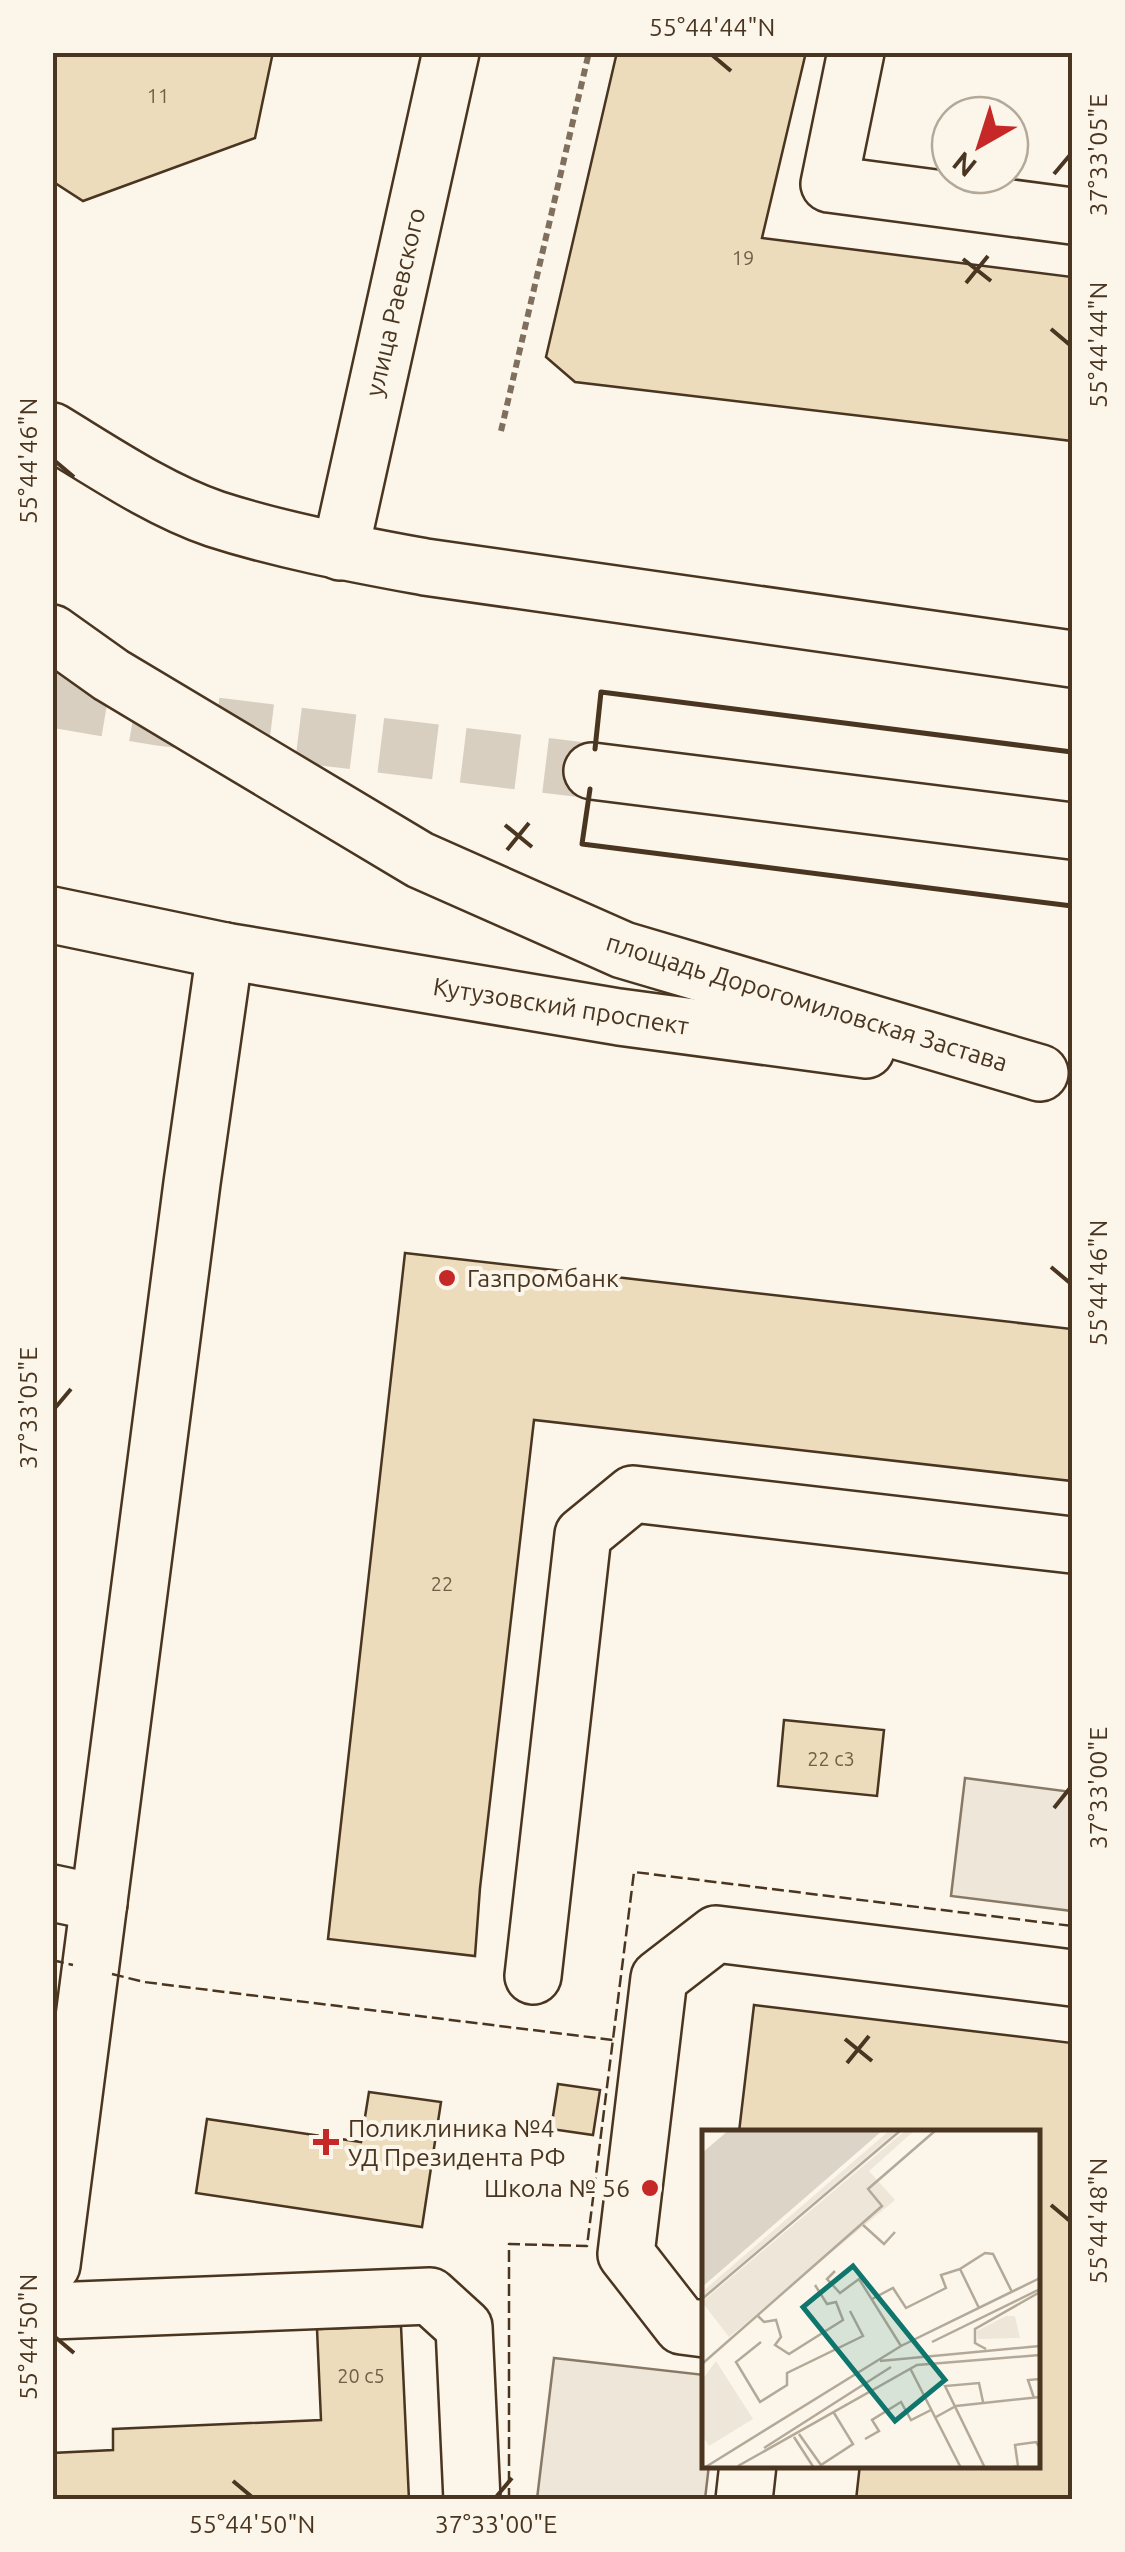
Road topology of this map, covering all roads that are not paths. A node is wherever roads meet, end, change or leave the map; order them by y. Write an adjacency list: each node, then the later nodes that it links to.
1 (452, 52): 5 (main road, улица Раевского)
2 (856, 52): 3 (main road)
3 (1072, 216)
4 (52, 431): 5 (main road)
5 (340, 552): 7 (main road)
6 (52, 633): 12 (main road, площадь Дорогомиловская Застава)
7 (1072, 659)
8 (592, 771): 9 (main road)
9 (1072, 832)
10 (52, 916): 11 (main road, Кутузовский проспект)
11 (225, 952): 12 (main road, Кутузовский проспект); 14 (main road)
12 (1056, 1075)
13 (1072, 1545): 15 (main road)
14 (76, 1898): 17 (main road)
15 (533, 1976)
16 (1072, 1978): 19 (main road)
17 (52, 2265)
18 (52, 2311): 21 (main road)
19 (702, 2329)
20 (748, 2467): 22 (main road)
21 (472, 2500)
22 (744, 2500)

